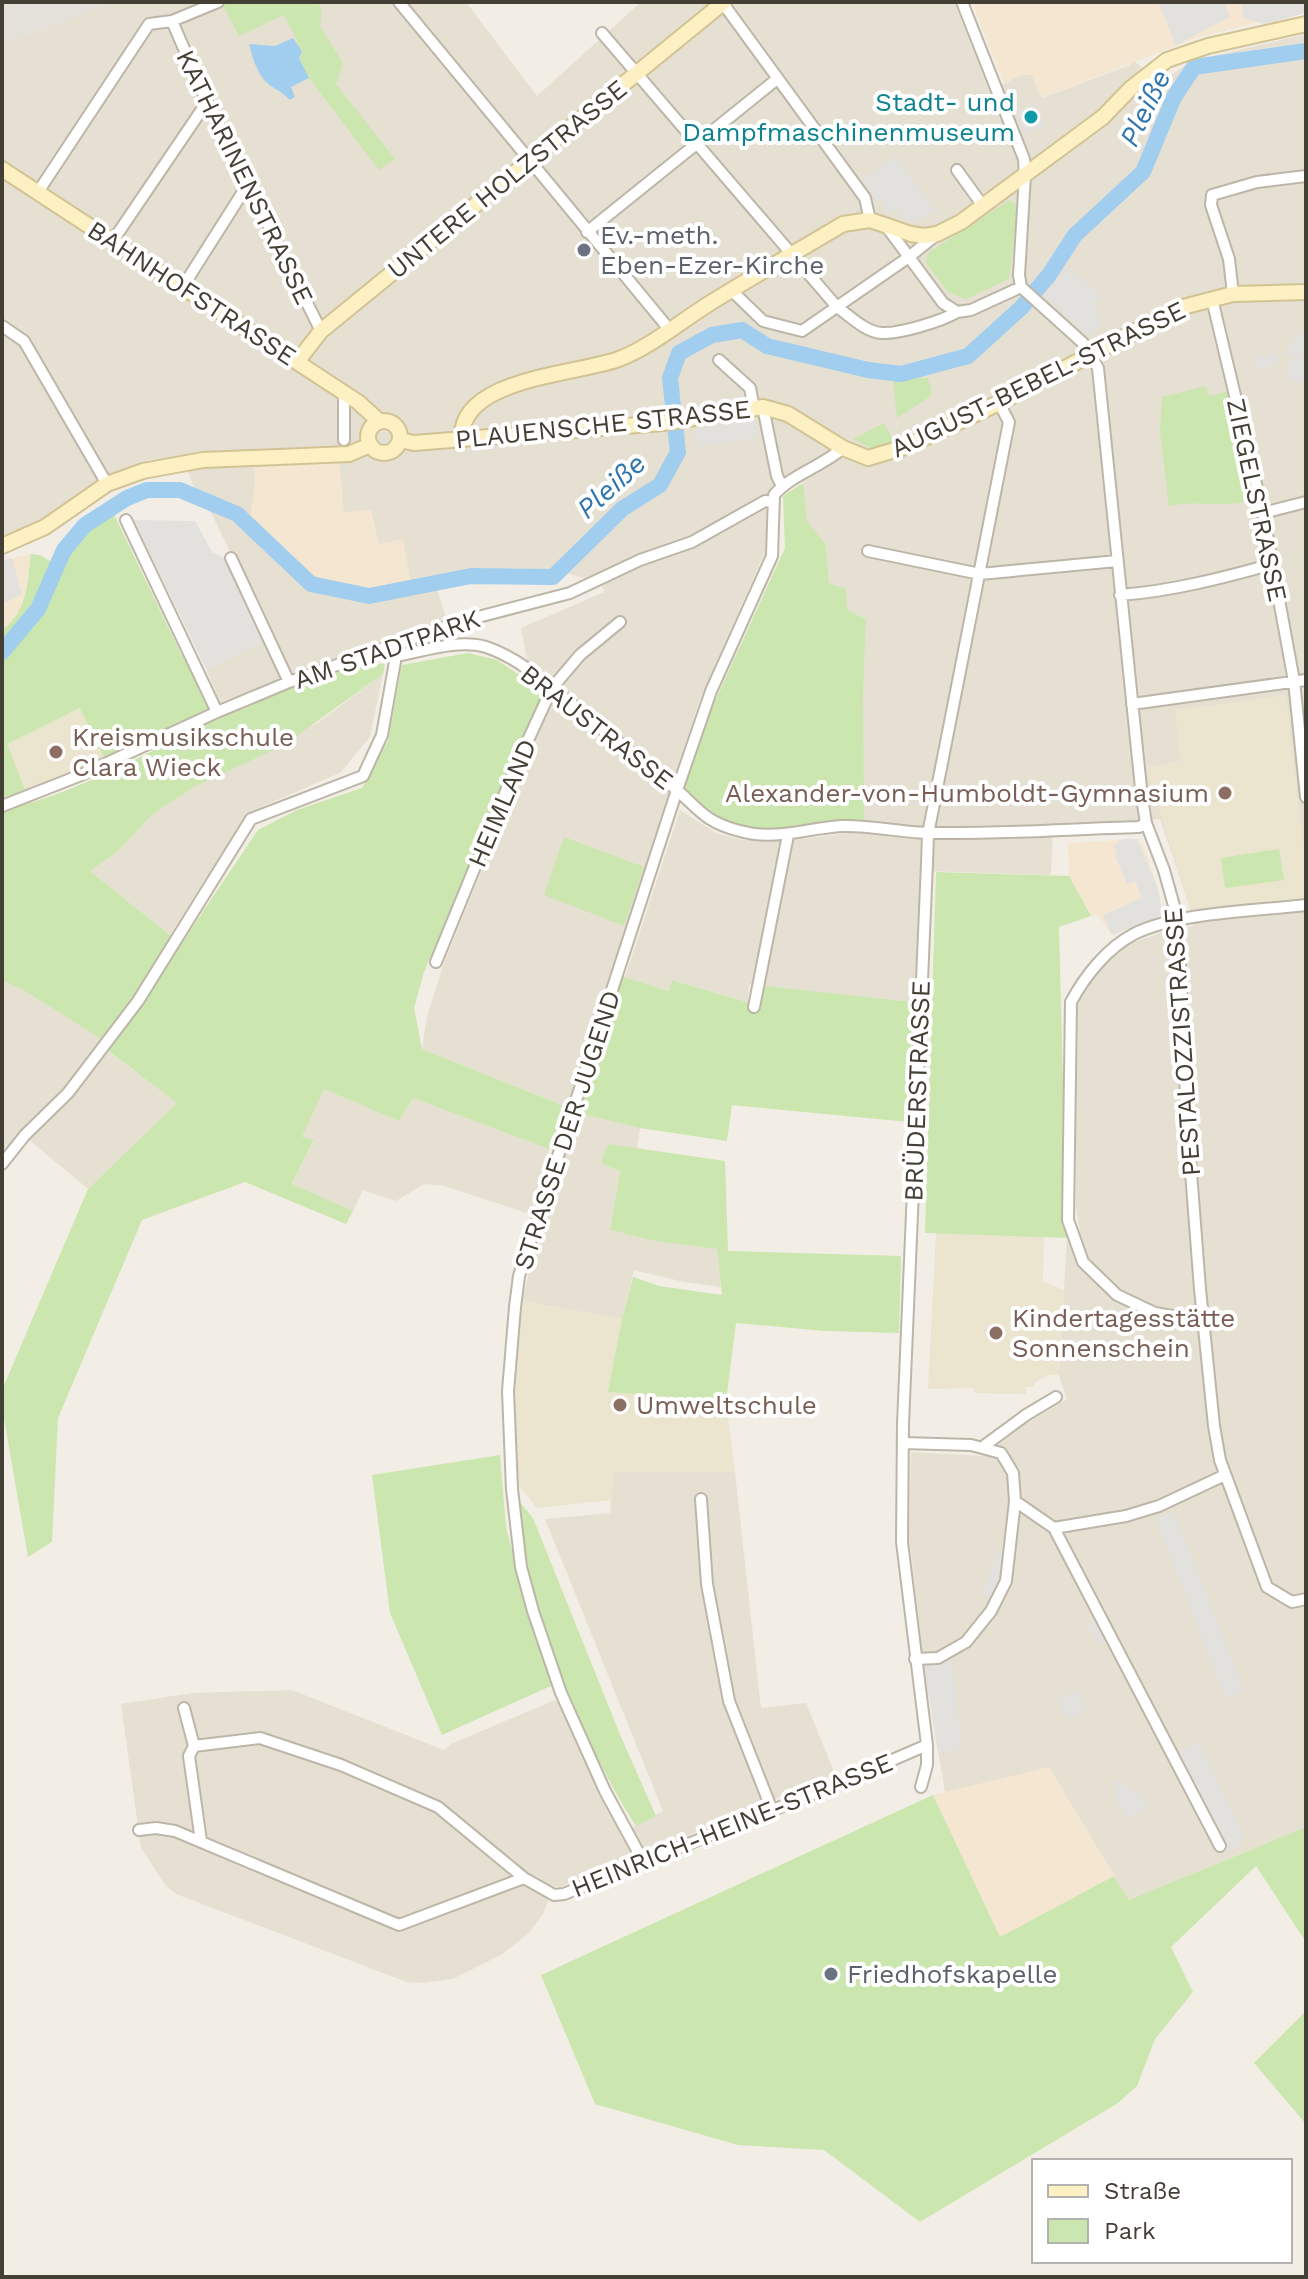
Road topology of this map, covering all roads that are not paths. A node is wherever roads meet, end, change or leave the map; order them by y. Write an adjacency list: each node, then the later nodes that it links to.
1 (218, 2): 5 (street)
2 (399, 2): 12 (street)
3 (723, 2): 8 (street, UNTERE HOLZSTRASSE); 9 (street)
4 (962, 2): 15 (street)
5 (172, 21): 10 (street, KATHARINENSTRASSE); 18 (street)
6 (1306, 24): 15 (street)
7 (602, 33): 8 (street)
8 (637, 73): 11 (street); 12 (street, UNTERE HOLZSTRASSE)
9 (777, 79): 11 (street); 20 (street)
10 (207, 102): 17 (street, KATHARINENSTRASSE); 24 (street)
11 (697, 143): 22 (street); 25 (street)
12 (531, 161): 22 (street); 37 (street, UNTERE HOLZSTRASSE)
13 (2, 169): 18 (street, BAHNHOFSTRASSE)
14 (957, 170): 19 (street)
15 (1025, 175): 19 (street); 28 (street)
16 (1306, 176): 31 (street)
17 (248, 184): 27 (street); 37 (street, KATHARINENSTRASSE)
18 (38, 192): 24 (street, BAHNHOFSTRASSE)
19 (983, 206): 23 (street)
20 (870, 220): 21 (street); 25 (street)
21 (885, 225): 23 (street); 26 (street)
22 (587, 232): 36 (street)
23 (937, 234): 26 (street)
24 (112, 242): 27 (street, BAHNHOFSTRASSE)
25 (792, 255): 29 (street); 33 (street)
26 (909, 257): 33 (street); 34 (street)
27 (182, 288): 40 (street, BAHNHOFSTRASSE)
28 (1023, 289): 34 (street); 38 (street)
29 (731, 290): 33 (street); 36 (street)
30 (1306, 292): 31 (street, AUGUST-BEBEL-STRASSE)
31 (1233, 294): 32 (street, AUGUST-BEBEL-STRASSE)
32 (1212, 299): 38 (street, AUGUST-BEBEL-STRASSE); 54 (street, ZIEGELSTRASSE)
33 (837, 307): 34 (street)
34 (957, 312)
35 (2, 326): 50 (street)
36 (669, 329): 45 (street)
37 (321, 331): 40 (street, UNTERE HOLZSTRASSE)
38 (1091, 355): 42 (street, AUGUST-BEBEL-STRASSE); 59 (street, PESTALOZZISTRASSE)
39 (719, 360): 43 (street)
40 (297, 362): 41 (street, BAHNHOFSTRASSE)
41 (344, 393): 44 (street, BAHNHOFSTRASSE); 46 (street)
42 (999, 403): 49 (street, AUGUST-BEBEL-STRASSE); 61 (street, BRÜDERSTRASSE)
43 (758, 408): 45 (street, PLAUENSCHE STRASSE); 49 (street, PLAUENSCHE STRASSE); 51 (street)
44 (379, 421): 47 (street); 48 (street)
45 (462, 438): 47 (street, PLAUENSCHE STRASSE)
46 (344, 440)
47 (400, 440): 48 (street)
48 (370, 445): 50 (street)
49 (843, 448): 51 (street)
50 (107, 484): 56 (street)
51 (782, 486): 52 (street, STRASSE DER JUGEND)
52 (773, 502): 64 (street, AM STADTPARK); 71 (street, STRASSE DER JUGEND)
53 (1306, 502): 54 (street)
54 (1263, 513): 60 (street, ZIEGELSTRASSE)
55 (126, 520): 70 (street)
56 (2, 546)
57 (868, 551): 61 (street)
58 (231, 558): 67 (street)
59 (1117, 561): 61 (street); 62 (street, PESTALOZZISTRASSE)
60 (1273, 564): 62 (street); 66 (street, ZIEGELSTRASSE)
61 (980, 574): 75 (street, BRÜDERSTRASSE)
62 (1120, 595): 69 (street, PESTALOZZISTRASSE)
63 (620, 622): 68 (street, HEIMLAND)
64 (392, 644): 65 (street); 67 (street, AM STADTPARK)
65 (396, 656): 68 (street, BRAUSTRASSE); 81 (street)
66 (1300, 681): 69 (street); 72 (street, ZIEGELSTRASSE)
67 (289, 682): 70 (street, AM STADTPARK)
68 (552, 688): 71 (street, BRAUSTRASSE); 79 (street, HEIMLAND)
69 (1132, 704): 74 (street, PESTALOZZISTRASSE)
70 (217, 712): 73 (street, AM STADTPARK)
71 (677, 790): 76 (street, BRAUSTRASSE); 100 (street, STRASSE DER JUGEND)
72 (1306, 797)
73 (2, 806)
74 (1146, 823): 75 (street, BRAUSTRASSE); 78 (street, PESTALOZZISTRASSE)
75 (928, 834): 76 (street, BRAUSTRASSE); 84 (street, BRÜDERSTRASSE)
76 (788, 835): 80 (street)
77 (1306, 905): 78 (street)
78 (1178, 920): 82 (street, PESTALOZZISTRASSE); 82 (street)
79 (436, 962)
80 (754, 1007)
81 (2, 1164)
82 (1204, 1322): 86 (street, PESTALOZZISTRASSE)
83 (1056, 1397): 85 (street)
84 (903, 1443): 85 (street); 91 (street, BRÜDERSTRASSE)
85 (984, 1446): 88 (street)
86 (1225, 1475): 89 (street); 90 (street, PESTALOZZISTRASSE)
87 (701, 1499): 96 (street)
88 (1015, 1501): 89 (street); 91 (street)
89 (1054, 1528): 99 (street)
90 (1306, 1599)
91 (915, 1659): 93 (street, BRÜDERSTRASSE)
92 (184, 1708): 94 (street)
93 (927, 1745): 95 (street, BRÜDERSTRASSE); 96 (street, HEINRICH-HEINE-STRASSE)
94 (194, 1746): 98 (street); 101 (street, HEINRICH-HEINE-STRASSE)
95 (921, 1787)
96 (772, 1810): 100 (street, HEINRICH-HEINE-STRASSE)
97 (139, 1830): 98 (street)
98 (201, 1841): 101 (street)
99 (1220, 1846)
100 (643, 1861): 101 (street, HEINRICH-HEINE-STRASSE)
101 (524, 1878)

